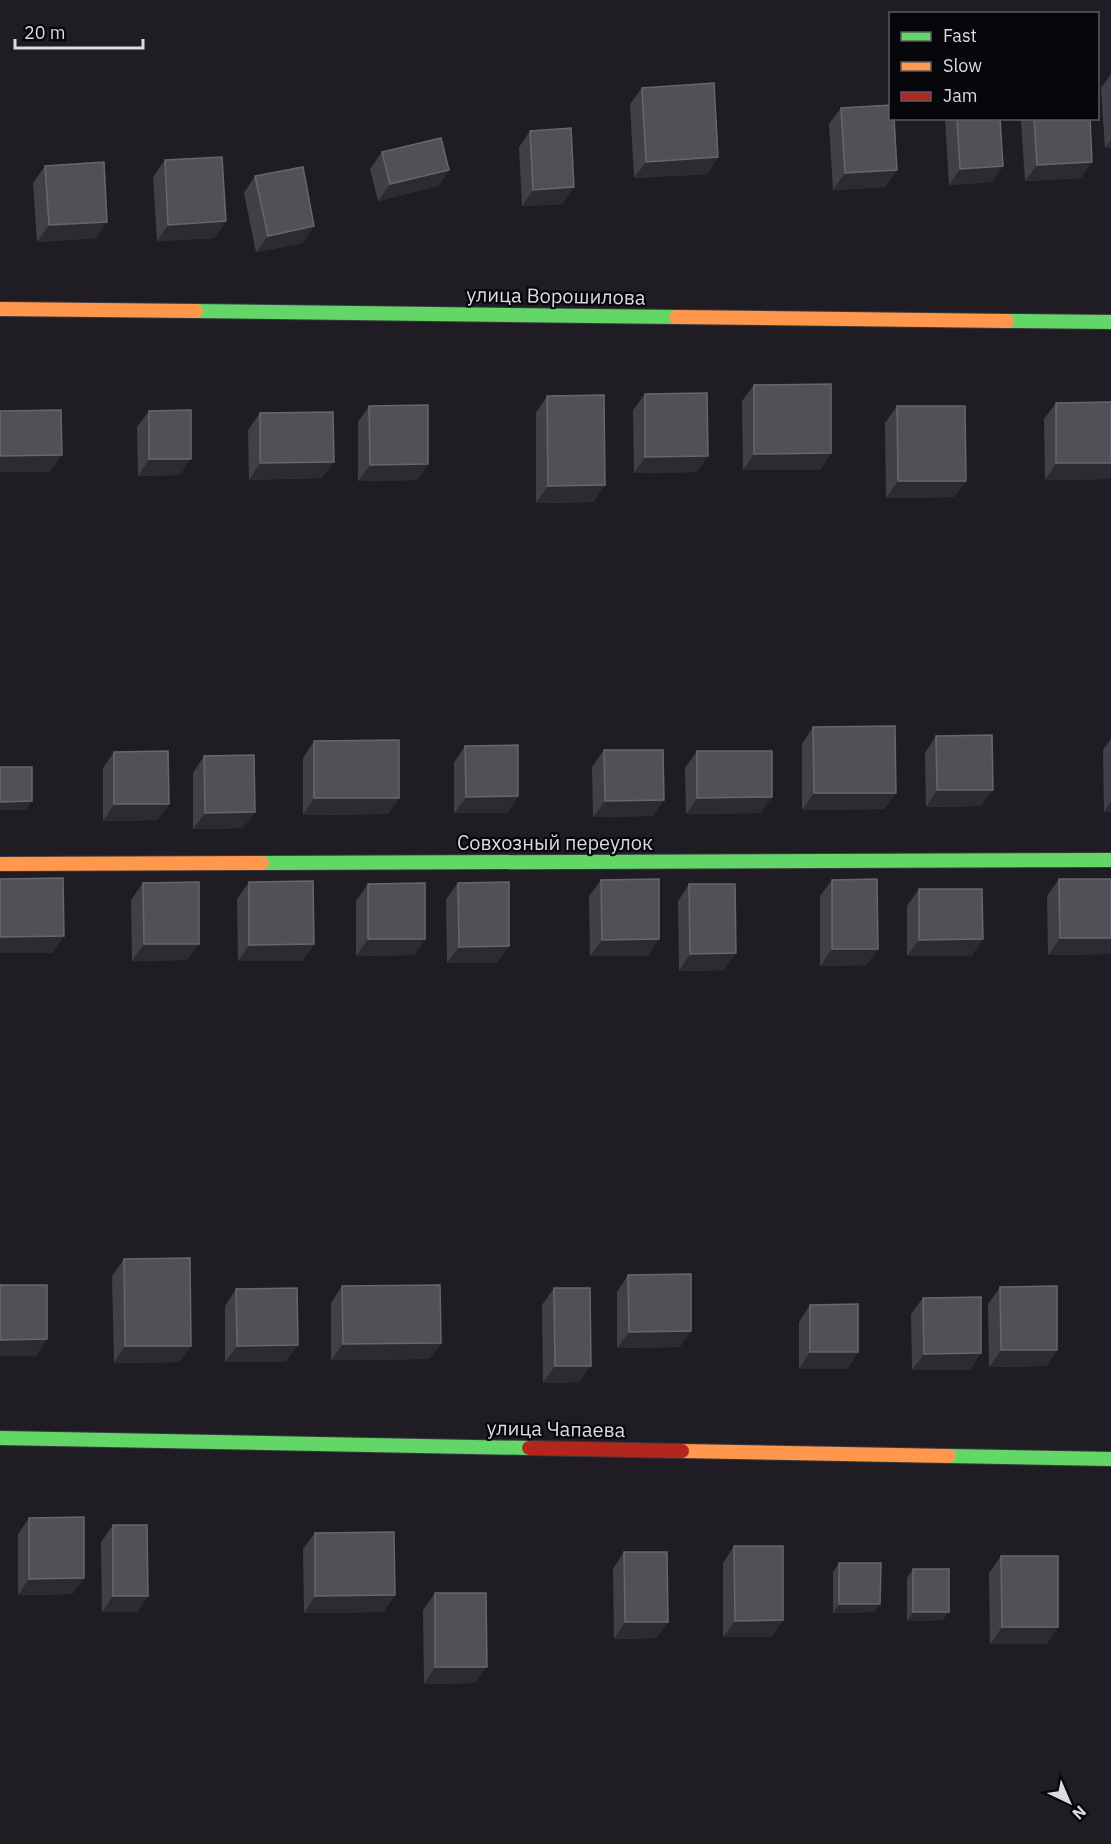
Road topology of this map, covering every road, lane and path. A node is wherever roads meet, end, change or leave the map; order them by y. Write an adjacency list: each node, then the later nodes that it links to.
1 (0, 309): 2 (street, улица Ворошилова)
2 (1111, 322)
3 (1111, 860): 4 (street, Совхозный переулок)
4 (0, 864)
5 (0, 1438): 6 (street, улица Чапаева)
6 (1111, 1459)

